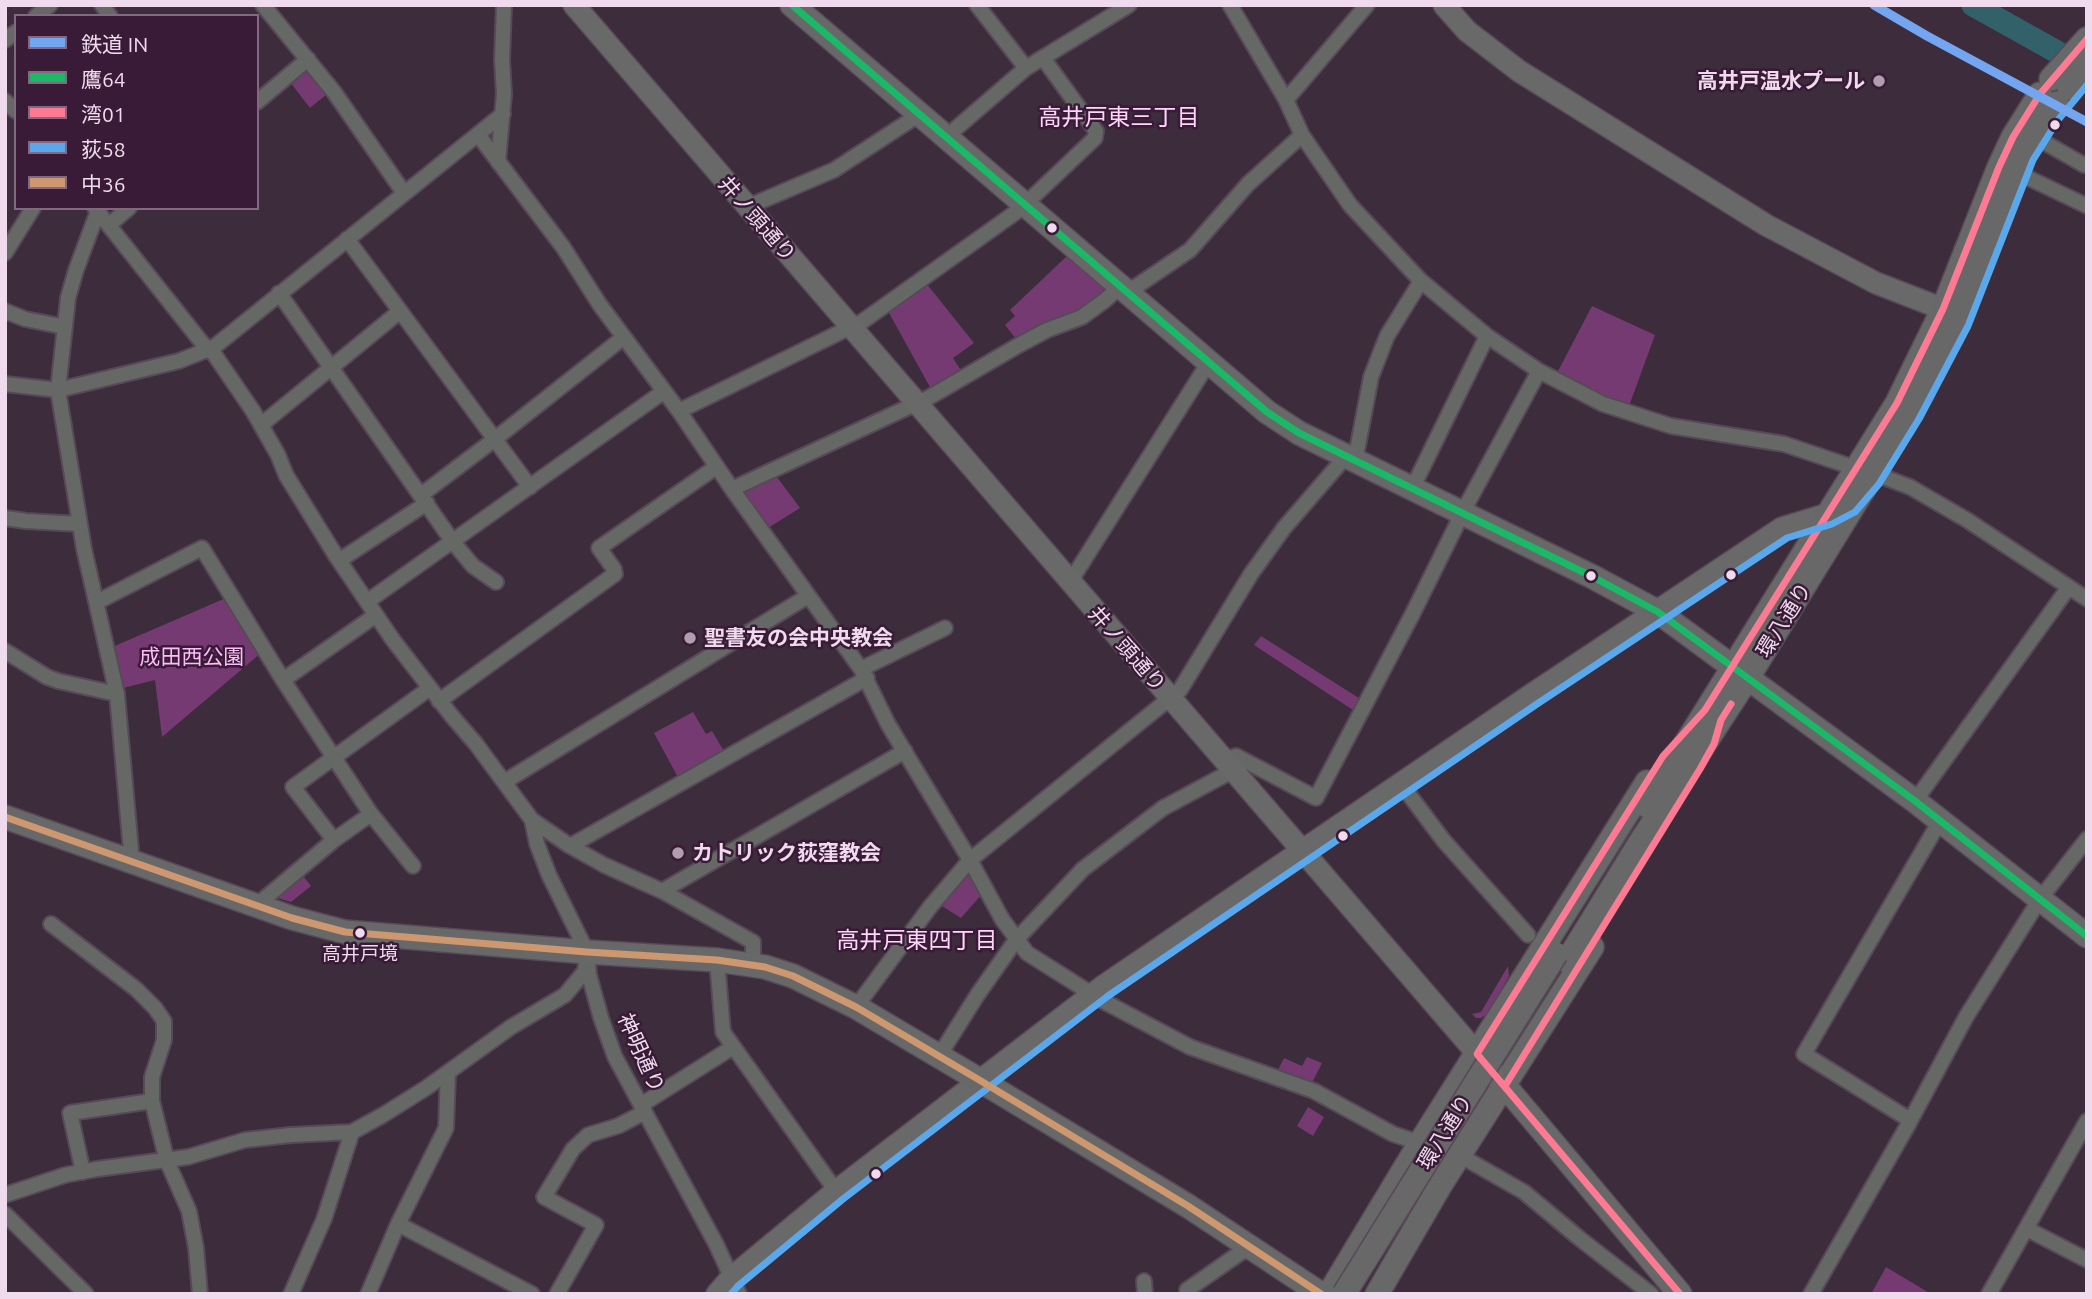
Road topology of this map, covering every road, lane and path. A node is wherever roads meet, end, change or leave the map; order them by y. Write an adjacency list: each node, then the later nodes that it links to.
1 (263, 5): 11 (street)
2 (504, 5): 16 (street)
3 (574, 5): 28 (street, 井ノ頭通り)
4 (793, 5): 17 (main road)
5 (978, 5): 12 (street)
6 (1129, 5): 10 (street)
7 (1230, 5): 15 (street)
8 (1367, 5): 15 (street)
9 (1444, 5): 38 (street)
10 (1043, 58): 12 (street); 26 (street)
11 (308, 59): 14 (street); 25 (street)
12 (1026, 68): 20 (street)
13 (2067, 74): 21 (main road, 環八通り); 38 (main road, 環八通り)
14 (259, 100)
15 (1286, 100): 18 (street)
16 (503, 114): 19 (street); 22 (street)
17 (920, 114): 20 (main road); 28 (street)
18 (1302, 135): 35 (street); 36 (street)
19 (479, 136): 22 (street); 25 (street)
20 (946, 137): 26 (main road)
21 (2035, 137): 23 (street); 24 (main road, 環八通り)
22 (498, 162): 44 (street)
23 (2084, 165)
24 (2016, 172): 27 (street); 58 (main road, 環八通り)
25 (404, 192): 33 (street)
26 (1025, 204): 36 (main road); 42 (street)
27 (2087, 206)
28 (747, 207): 42 (street, 井ノ頭通り)
29 (32, 210): 34 (street)
30 (96, 210): 32 (street); 41 (street)
31 (127, 210): 32 (street)
32 (109, 225): 45 (street)
33 (347, 239): 37 (street); 40 (street)
34 (5, 253)
35 (1421, 281): 43 (street); 56 (street)
36 (1125, 289): 46 (main road); 52 (street)
37 (279, 293): 45 (street); 47 (street)
38 (1943, 309): 58 (main road, 環八通り)
39 (5, 311): 41 (street)
40 (399, 312): 47 (street); 55 (street)
41 (65, 327): 50 (street)
42 (850, 327): 52 (street, 井ノ頭通り); 53 (street)
43 (1487, 336): 48 (street); 61 (street)
44 (624, 337): 51 (street); 55 (street)
45 (209, 349): 50 (street); 54 (street)
46 (1209, 362): 56 (main road); 70 (street)
47 (332, 368): 54 (street); 62 (street)
48 (1539, 370): 58 (street); 63 (street)
49 (5, 384): 50 (street)
50 (58, 390): 66 (street)
51 (663, 392): 53 (street); 59 (street)
52 (916, 403): 60 (street); 70 (street, 井ノ頭通り)
53 (679, 411): 57 (street)
54 (261, 425): 68 (street)
55 (495, 439): 59 (street); 62 (street)
56 (1349, 458): 61 (main road); 85 (street)
57 (716, 467): 60 (street); 86 (street)
58 (1866, 473): 64 (main road, 環八通り); 71 (street); 80 (main road, 環八通り)
59 (530, 486): 67 (street)
60 (732, 489): 72 (street)
61 (1412, 489): 63 (main road)
62 (424, 499): 67 (street); 68 (street)
63 (1462, 513): 76 (main road); 90 (street)
64 (1828, 514): 76 (street); 80 (main road, 環八通り)
65 (5, 518): 66 (street)
66 (80, 524): 75 (street)
67 (453, 542): 69 (street); 74 (street)
68 (340, 560): 74 (street)
69 (496, 582)
70 (1070, 582): 85 (street, 井ノ頭通り)
71 (2069, 587): 73 (street); 93 (street)
72 (808, 596): 81 (street); 91 (street)
73 (2087, 599)
74 (368, 601): 77 (street)
75 (97, 602): 82 (street); 84 (street)
76 (1658, 612): 80 (main road); 92 (street)
77 (376, 615): 82 (street); 83 (street)
78 (945, 628): 81 (street)
79 (5, 651): 84 (street)
80 (1739, 673): 87 (main road, 環八通り); 93 (main road)
81 (864, 674): 88 (street); 100 (street)
82 (283, 680): 89 (street)
83 (429, 688): 86 (street); 89 (street)
84 (117, 694): 103 (street)
85 (1170, 699): 90 (street, 井ノ頭通り); 102 (street)
86 (439, 701): 91 (street)
87 (1713, 715): 118 (main road); 122 (main road); 150 (main road, 環八通り, bridge); 151 (main road, 環八通り)
88 (905, 751): 102 (street); 105 (street)
89 (335, 759): 94 (street); 99 (street)
90 (1228, 765): 101 (street, 井ノ頭通り); 111 (street)
91 (504, 782): 96 (street)
92 (1401, 784): 101 (street); 109 (street)
93 (1915, 801): 97 (main road)
94 (371, 814): 99 (street); 104 (street)
95 (5, 817): 103 (main road)
96 (532, 820): 100 (street); 112 (street, 神明通り)
97 (1940, 821): 106 (main road); 125 (street)
98 (2087, 839): 106 (street)
99 (334, 840): 107 (street)
100 (570, 846): 105 (street)
101 (1302, 851): 115 (street); 118 (street, 井ノ頭通り)
102 (970, 860): 111 (street); 116 (street)
103 (132, 862): 107 (main road)
104 (413, 866)
105 (663, 891): 114 (street)
106 (2040, 899): 110 (main road); 125 (street)
107 (257, 905): 112 (main road)
108 (51, 924): 123 (street)
109 (1528, 935)
110 (2087, 936)
111 (1016, 940): 115 (street); 119 (street)
112 (587, 952): 113 (main road); 120 (street); 124 (street, 神明通り)
113 (718, 960): 114 (main road); 117 (street)
114 (753, 965): 116 (main road)
115 (1092, 994): 121 (street); 128 (street)
116 (856, 1007): 119 (main road)
117 (733, 1047): 124 (street); 132 (street)
118 (1477, 1054): 122 (street, 井ノ頭通り); 128 (main road)
119 (939, 1056): 121 (main road)
120 (447, 1073): 127 (street); 135 (street)
121 (981, 1081): 132 (street); 137 (main road)
122 (1505, 1086): 129 (main road); 154 (main road, 井ノ頭通り)
123 (152, 1101): 130 (street); 131 (street)
124 (643, 1109): 140 (street, 神明通り); 146 (street)
125 (1910, 1120): 155 (street)
126 (2087, 1121): 136 (street)
127 (352, 1132): 130 (street); 143 (street)
128 (1420, 1143): 149 (main road)
129 (1459, 1155): 152 (main road); 153 (street)
130 (167, 1161): 131 (street); 142 (street)
131 (83, 1172): 133 (street)
132 (836, 1191): 140 (street)
133 (5, 1195)
134 (5, 1214): 139 (street)
135 (398, 1224): 144 (street); 145 (street)
136 (2027, 1228): 138 (street); 156 (street)
137 (1250, 1246): 147 (street); 148 (main road)
138 (2087, 1260)
139 (70, 1288): 141 (street)
140 (729, 1288)
141 (86, 1294)
142 (200, 1294)
143 (291, 1294)
144 (368, 1294)
145 (532, 1294)
146 (557, 1294)
147 (1189, 1294)
148 (1321, 1294)
149 (1329, 1294)
150 (1344, 1294)
151 (1359, 1294)
152 (1377, 1294)
153 (1651, 1294)
154 (1680, 1294)
155 (1811, 1294)
156 (1989, 1294)

